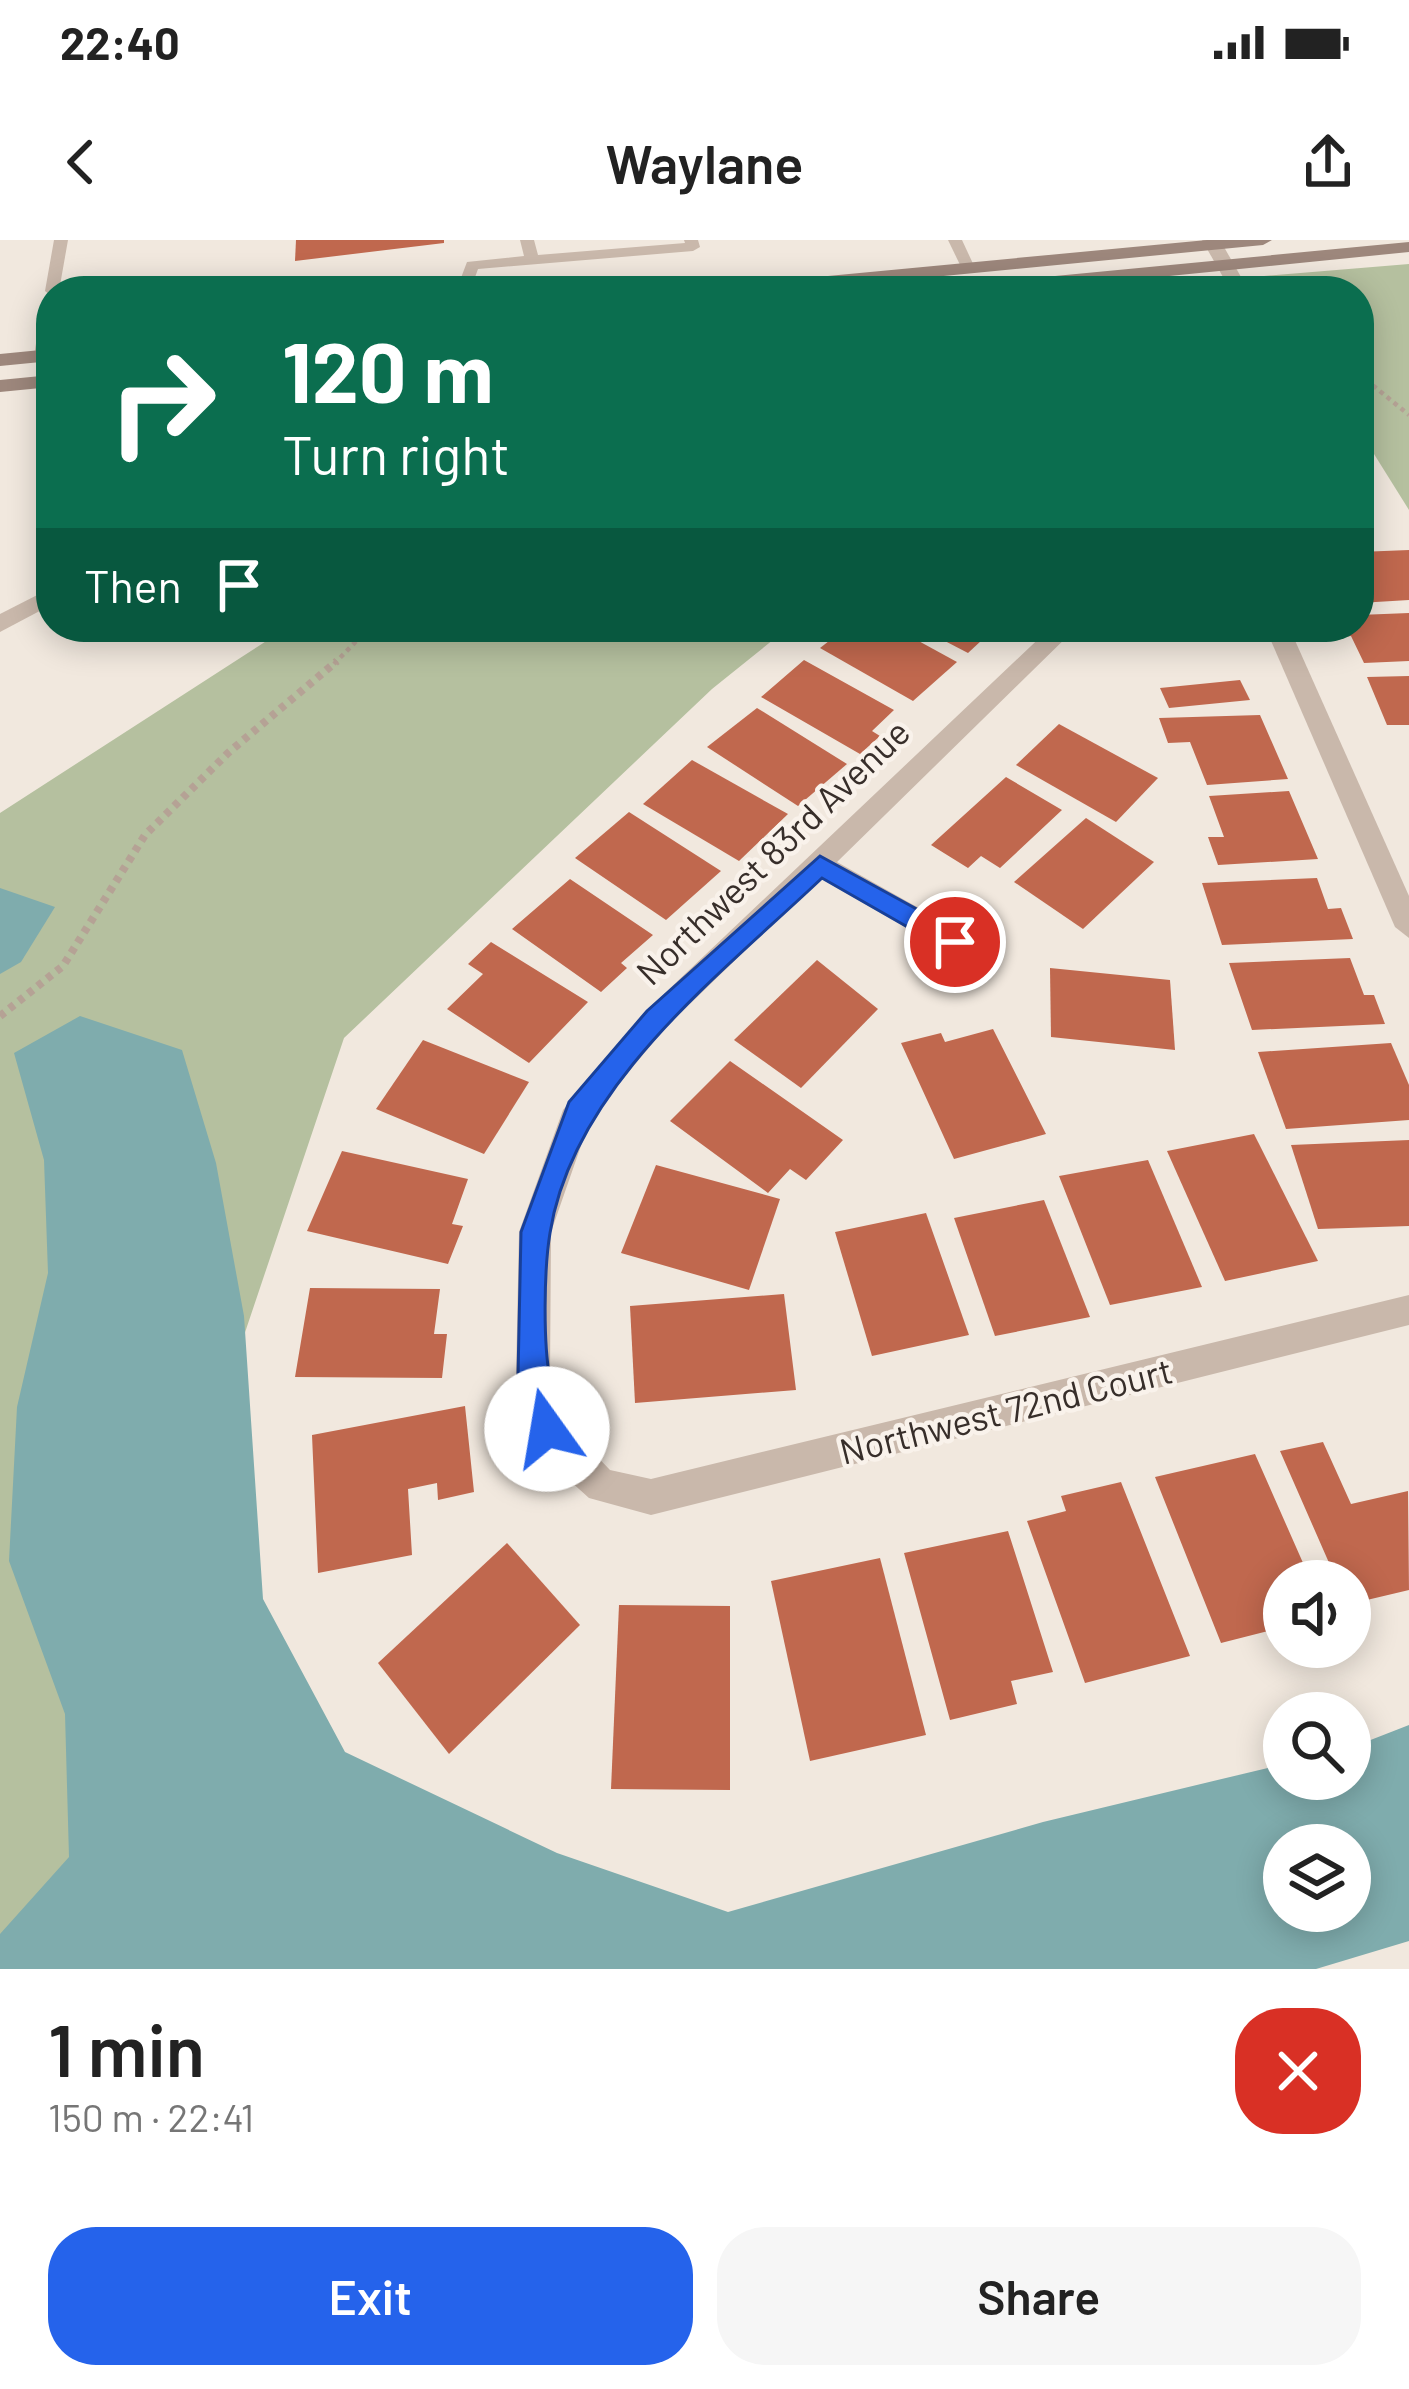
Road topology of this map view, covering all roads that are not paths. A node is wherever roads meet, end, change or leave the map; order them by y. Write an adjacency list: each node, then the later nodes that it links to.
1 (61, 240): 11 (lane)
2 (527, 240): 8 (lane)
3 (691, 240): 8 (lane)
4 (955, 240): 10 (lane)
5 (1263, 240): 6 (street)
6 (1213, 242): 9 (street); 10 (street)
7 (1409, 248): 9 (street)
8 (532, 260): 12 (lane)
9 (1226, 265): 14 (street); 15 (street)
10 (968, 268): 13 (street)
11 (55, 276)
12 (469, 276)
13 (886, 276)
14 (1114, 276)
15 (1232, 276)
16 (36, 356): 17 (street)
17 (0, 360)
18 (36, 382): 19 (street)
19 (0, 386)
20 (36, 604): 21 (street)
21 (0, 624)
22 (1049, 642): 24 (street, Northwest 83rd Avenue)
23 (1284, 642): 25 (street)
24 (820, 865): 26 (street); 28 (street, Northwest 83rd Avenue)
25 (1409, 927)
26 (955, 942)
27 (1409, 1310): 28 (street, Northwest 72nd Court)
28 (602, 1486)

